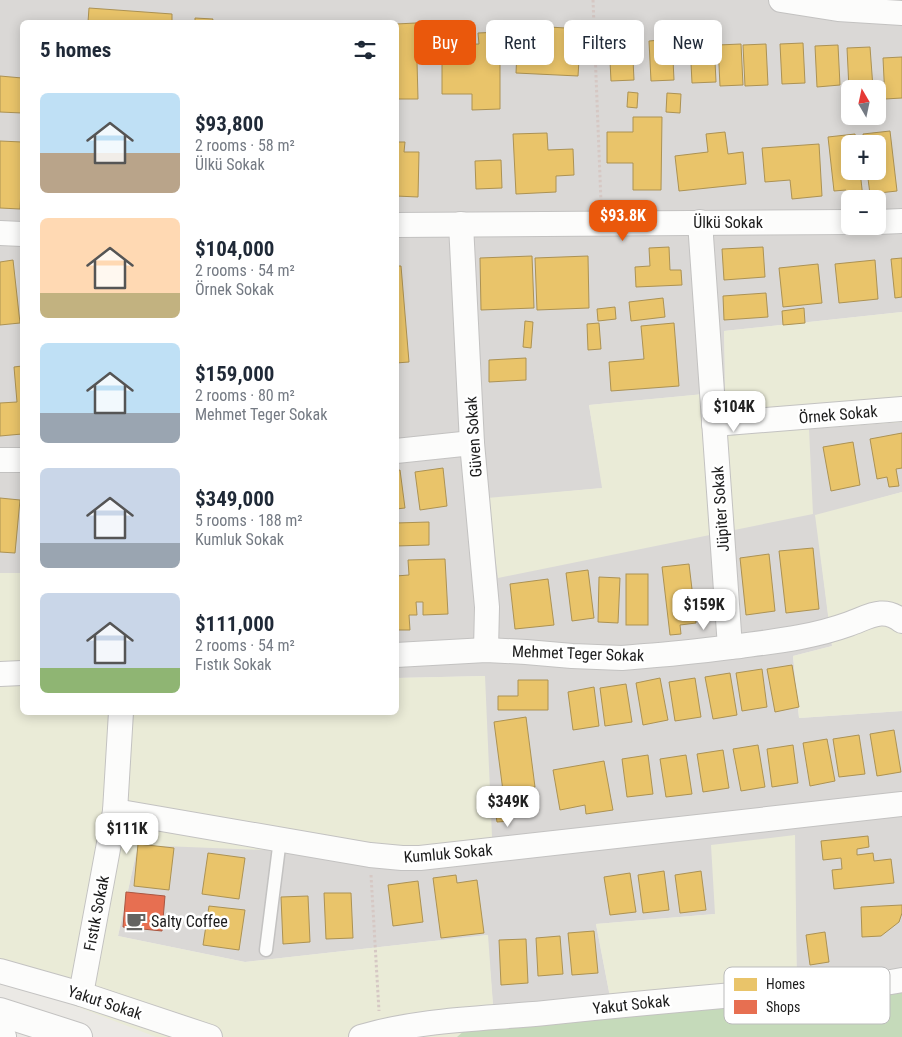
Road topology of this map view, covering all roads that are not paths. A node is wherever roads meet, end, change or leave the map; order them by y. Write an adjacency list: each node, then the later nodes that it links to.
1 (783, 0): 2 (street)
2 (902, 13)
3 (902, 221): 6 (street)
4 (700, 222): 5 (street, Ülkü Sokak); 7 (street, Ülkü Sokak); 12 (street, Jüpiter Sokak)
5 (841, 222)
6 (886, 222)
7 (461, 224): 8 (street, Ülkü Sokak); 13 (street, Güven Sokak)
8 (399, 225)
9 (0, 233): 10 (street)
10 (20, 234)
11 (902, 409): 12 (street, Örnek Sokak)
12 (714, 424): 18 (street, Jüpiter Sokak)
13 (472, 443): 14 (street); 19 (street, Güven Sokak)
14 (399, 451)
15 (0, 460): 16 (street)
16 (20, 460)
17 (902, 621): 18 (street, Mehmet Teger Sokak)
18 (730, 647): 19 (street, Mehmet Teger Sokak)
19 (486, 650): 20 (street, Mehmet Teger Sokak)
20 (399, 655)
21 (20, 673): 22 (street)
22 (0, 674)
23 (121, 715): 25 (street, Fıstık Sokak)
24 (902, 804): 26 (street, Kumluk Sokak)
25 (115, 811): 26 (street, Kumluk Sokak); 29 (street, Fıstık Sokak)
26 (280, 839): 27 (lane)
27 (266, 950)
28 (0, 971): 29 (street, Yakut Sokak)
29 (81, 994): 34 (street, Yakut Sokak)
30 (724, 995): 32 (street, Yakut Sokak)
31 (0, 1012): 33 (street)
32 (371, 1034)
33 (78, 1037)
34 (210, 1037)

